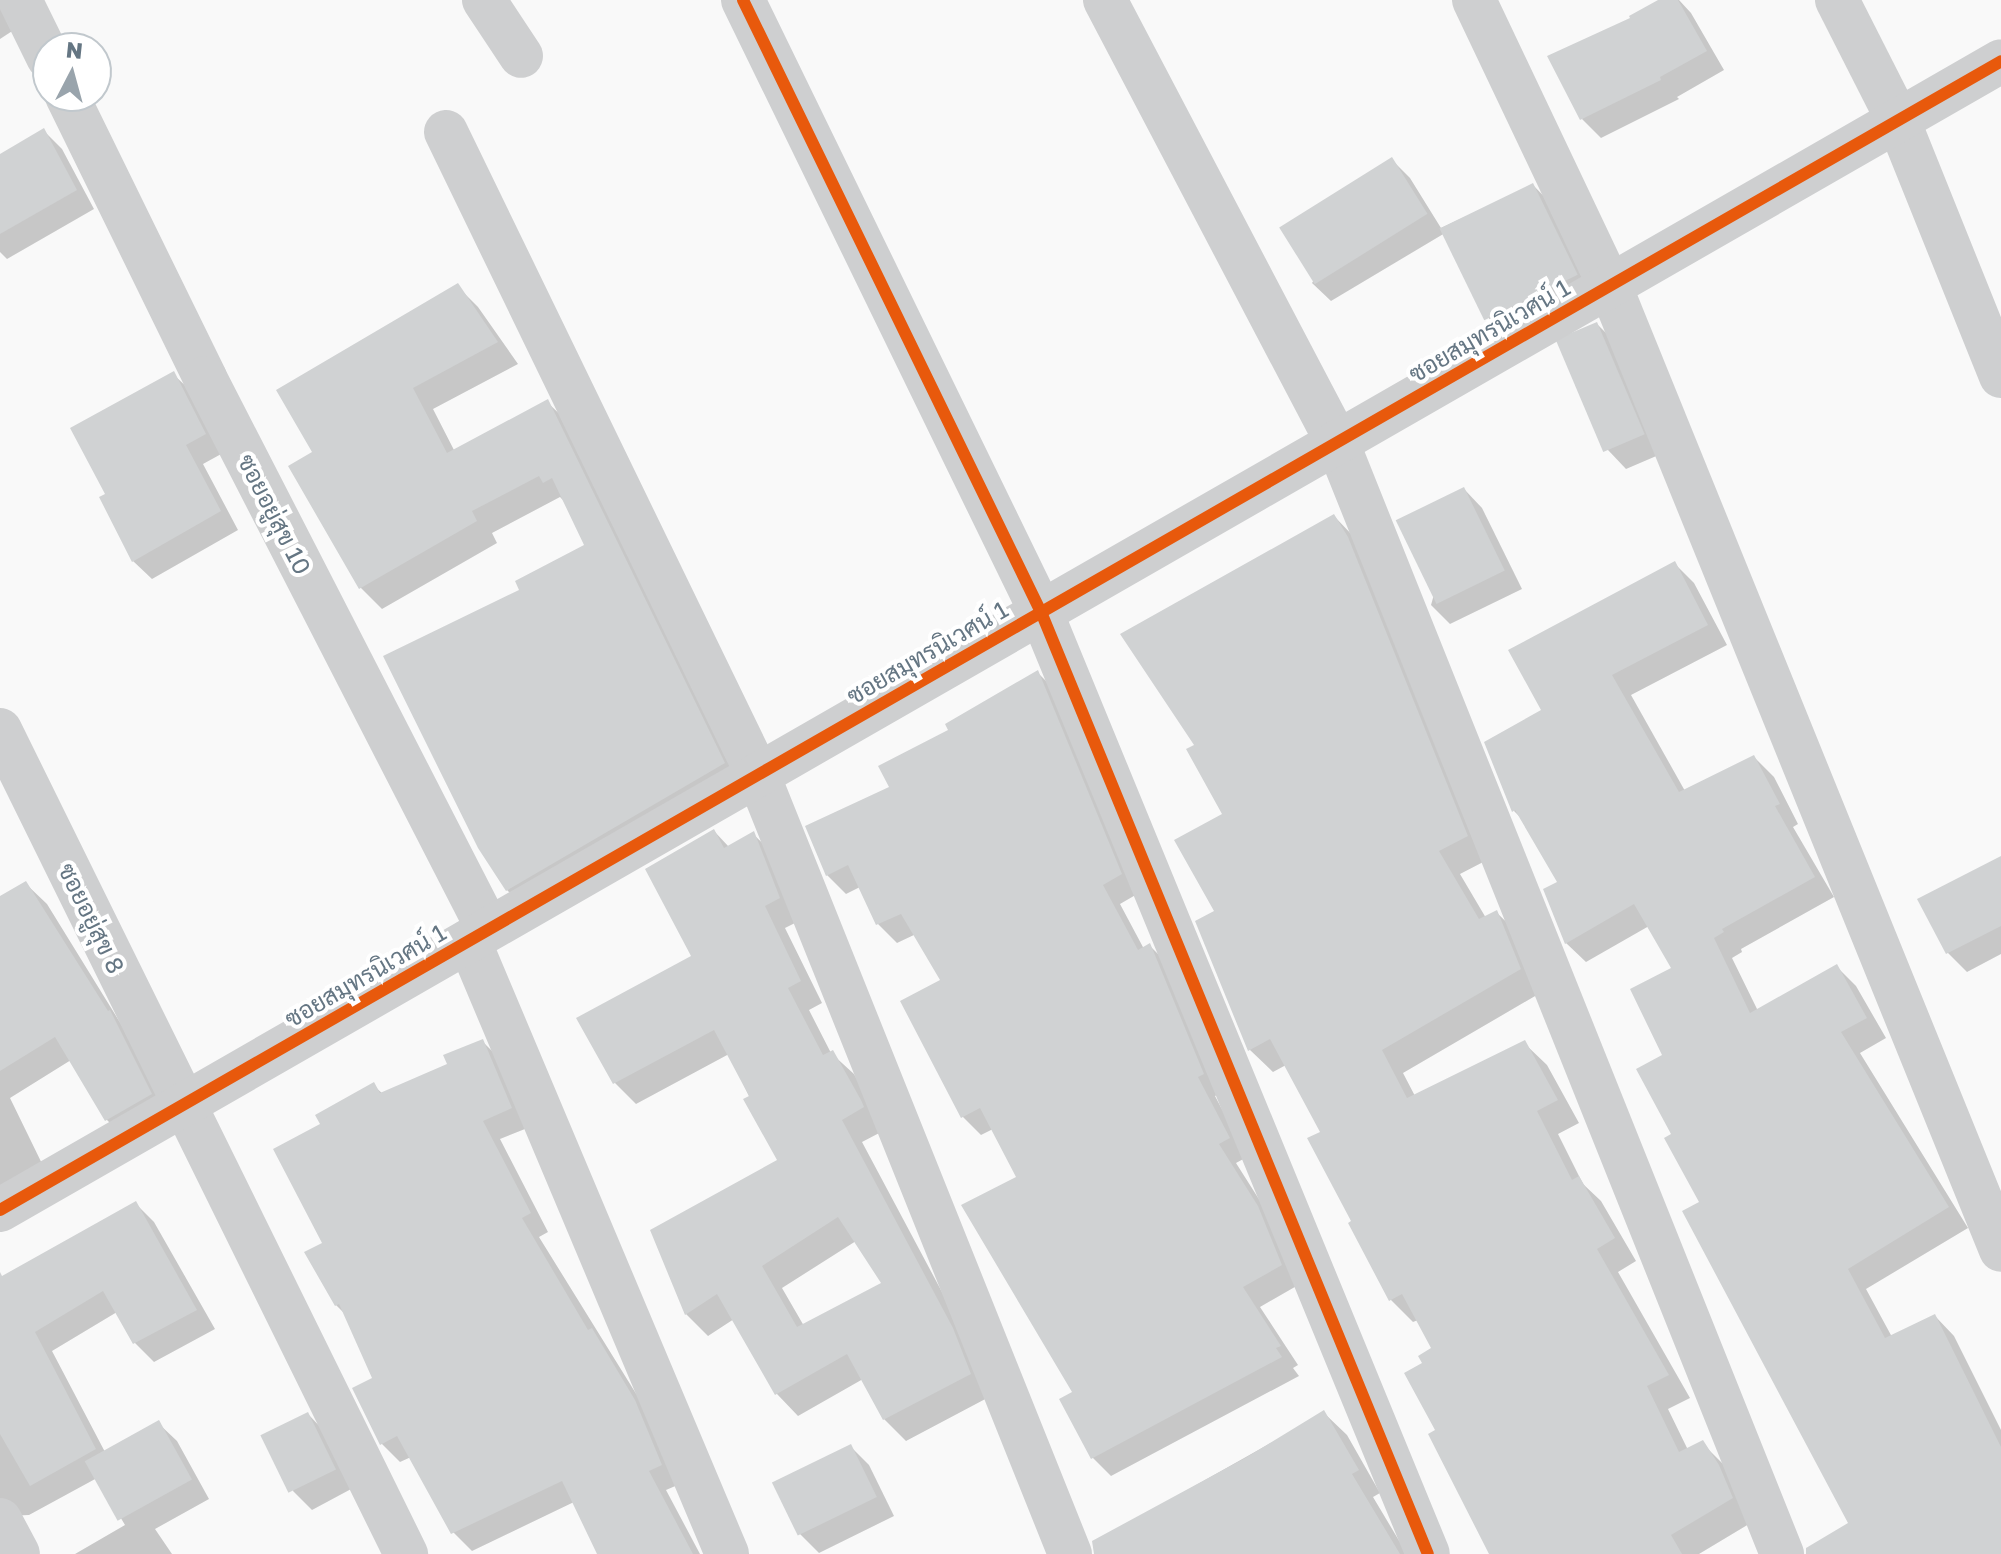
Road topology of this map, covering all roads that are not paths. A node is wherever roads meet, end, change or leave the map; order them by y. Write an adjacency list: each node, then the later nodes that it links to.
1 (20, 0): 7 (street)
2 (484, 0): 8 (street)
3 (743, 0): 16 (street)
4 (1105, 0): 15 (street)
5 (1474, 0): 13 (street)
6 (1837, 0): 11 (street)
7 (36, 32)
8 (521, 56)
9 (2001, 61): 11 (street, ซอยสมุทรนิเวศน์ 1)
10 (75, 112): 19 (street, ซอยอยู่สุข 10)
11 (1898, 120): 13 (street, ซอยสมุทรนิเวศน์ 1); 14 (street)
12 (446, 132): 18 (street)
13 (1610, 286): 15 (street, ซอยสมุทรนิเวศน์ 1); 22 (street)
14 (2001, 376)
15 (1337, 442): 16 (street, ซอยสมุทรนิเวศน์ 1); 29 (street)
16 (1041, 612): 18 (street, ซอยสมุทรนิเวศน์ 1); 28 (street)
17 (0, 730): 20 (street, ซอยอยู่สุข 8)
18 (758, 775): 19 (street, ซอยสมุทรนิเวศน์ 1); 27 (street)
19 (479, 935): 20 (street, ซอยสมุทรนิเวศน์ 1); 26 (street, ซอยอยู่สุข 10)
20 (183, 1105): 21 (street, ซอยสมุทรนิเวศน์ 1); 25 (street, ซอยอยู่สุข 8)
21 (0, 1210)
22 (2001, 1250)
23 (0, 1520): 24 (street)
24 (18, 1554)
25 (406, 1554)
26 (727, 1554)
27 (1070, 1554)
28 (1428, 1554)
29 (1782, 1554)

